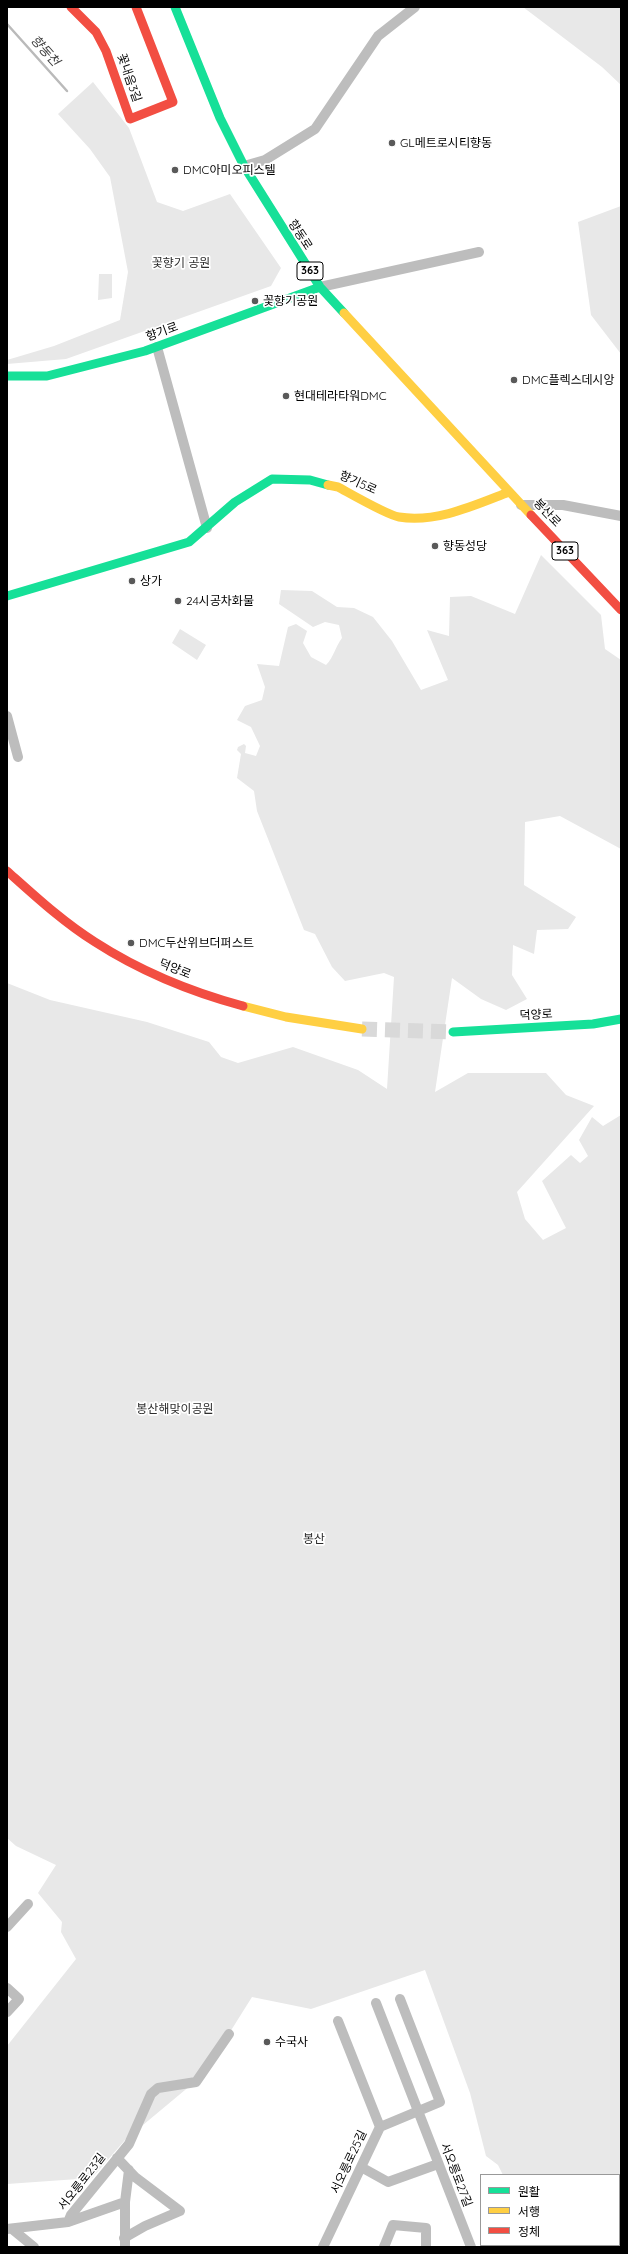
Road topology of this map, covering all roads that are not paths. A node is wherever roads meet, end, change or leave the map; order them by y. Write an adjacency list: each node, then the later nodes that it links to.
1 (71, 7): 2 (main road, 꽃내음3길)
2 (136, 7)
3 (175, 7): 5 (main road, 향동로 / 363)
4 (415, 7): 5 (street)
5 (244, 166): 7 (main road, 향동로 / 363)
6 (479, 252): 7 (street)
7 (320, 287): 8 (main road, 향기로); 10 (main road, 향동로 / 363)
8 (157, 347): 9 (main road, 향기로); 13 (street)
9 (7, 376)
10 (509, 492): 11 (main road, 봉산로 / 363); 13 (main road, 향기5로)
11 (521, 505): 12 (street, 봉산로); 15 (main road, 봉산로 / 363)
12 (621, 516)
13 (207, 528): 14 (main road, 향기5로)
14 (7, 596)
15 (621, 610)
16 (7, 716): 17 (street)
17 (18, 757)
18 (7, 871): 20 (main road, 덕양로)
19 (621, 1019): 21 (main road, 덕양로)
20 (362, 1029)
21 (453, 1032)
22 (28, 1904): 23 (street)
23 (7, 1927)
24 (7, 1988): 27 (street)
25 (400, 1999): 30 (street)
26 (376, 2003): 30 (street, 서오릉로27길)
27 (7, 2012)
28 (338, 2021): 31 (street, 서오릉로25길)
29 (229, 2034): 32 (street, 서오릉로23길)
30 (418, 2112): 31 (street); 33 (street, 서오릉로27길)
31 (380, 2127): 34 (street, 서오릉로25길)
32 (117, 2158): 35 (street, 서오릉로23길); 37 (street, 서오릉로23길)
33 (438, 2164): 34 (street); 44 (street, 서오릉로27길)
34 (361, 2167): 41 (street, 서오릉로25길)
35 (129, 2170): 36 (street, 서오릉로23길); 39 (street, 서오릉로23길)
36 (125, 2202): 37 (street, 서오릉로23길); 39 (street, 서오릉로23길)
37 (68, 2222): 38 (street, 서오릉로23길)
38 (10, 2229): 40 (street)
39 (125, 2242)
40 (34, 2247)
41 (323, 2247)
42 (384, 2247): 43 (street)
43 (426, 2247)
44 (470, 2247)

